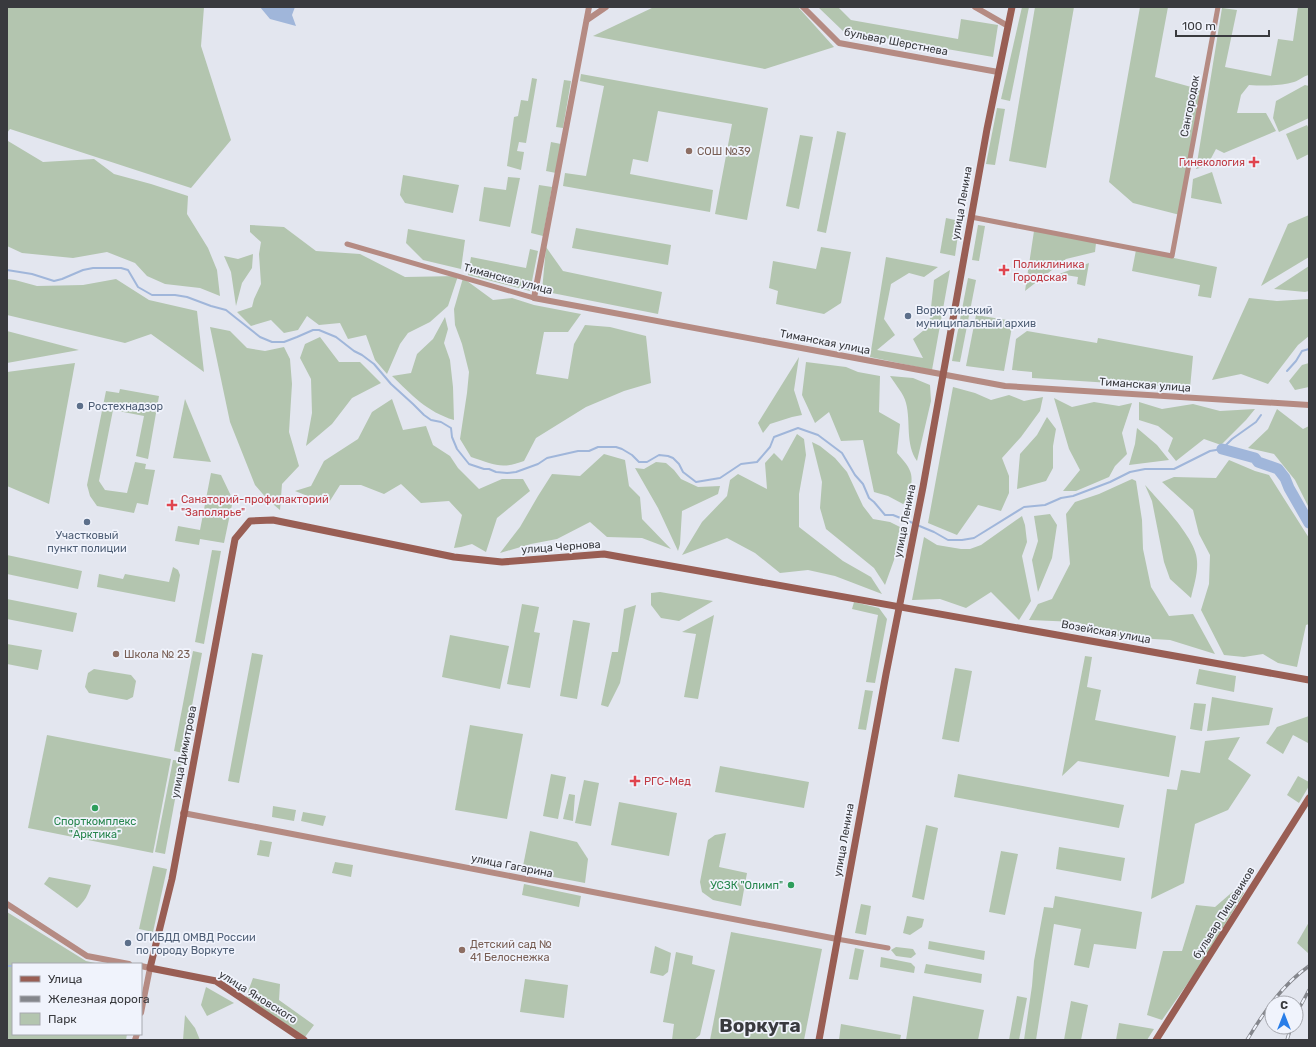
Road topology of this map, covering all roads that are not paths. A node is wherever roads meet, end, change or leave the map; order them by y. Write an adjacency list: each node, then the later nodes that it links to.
1 (589, 7): 7 (street)
2 (606, 7): 7 (street)
3 (803, 7): 9 (street, бульвар Шерстнева)
4 (976, 7): 8 (street)
5 (1012, 7): 8 (main road, улица Ленина)
6 (1218, 7): 10 (street, Сангородок)
7 (587, 20): 12 (street)
8 (1008, 26): 9 (main road, улица Ленина)
9 (998, 72): 10 (main road, улица Ленина)
10 (971, 217): 13 (main road, улица Ленина)
11 (347, 244): 12 (street, Тиманская улица)
12 (534, 298): 13 (street, Тиманская улица)
13 (943, 374): 14 (street, Тиманская улица); 16 (main road, улица Ленина)
14 (1309, 405)
15 (235, 539): 16 (main road, улица Чернова); 19 (main road, улица Димитрова)
16 (899, 606): 17 (main road, Возейская улица); 21 (main road, улица Ленина)
17 (1309, 680)
18 (1309, 798): 29 (main road, бульвар Пищевиков)
19 (183, 813): 21 (street, улица Гагарина); 25 (main road, улица Димитрова)
20 (7, 904): 23 (street)
21 (837, 938): 22 (street); 28 (main road, улица Ленина)
22 (888, 948)
23 (124, 963)
24 (142, 966): 25 (street)
25 (150, 968): 26 (street); 27 (main road, улица Яновского)
26 (142, 1008)
27 (304, 1040)
28 (819, 1040)
29 (1156, 1040)

